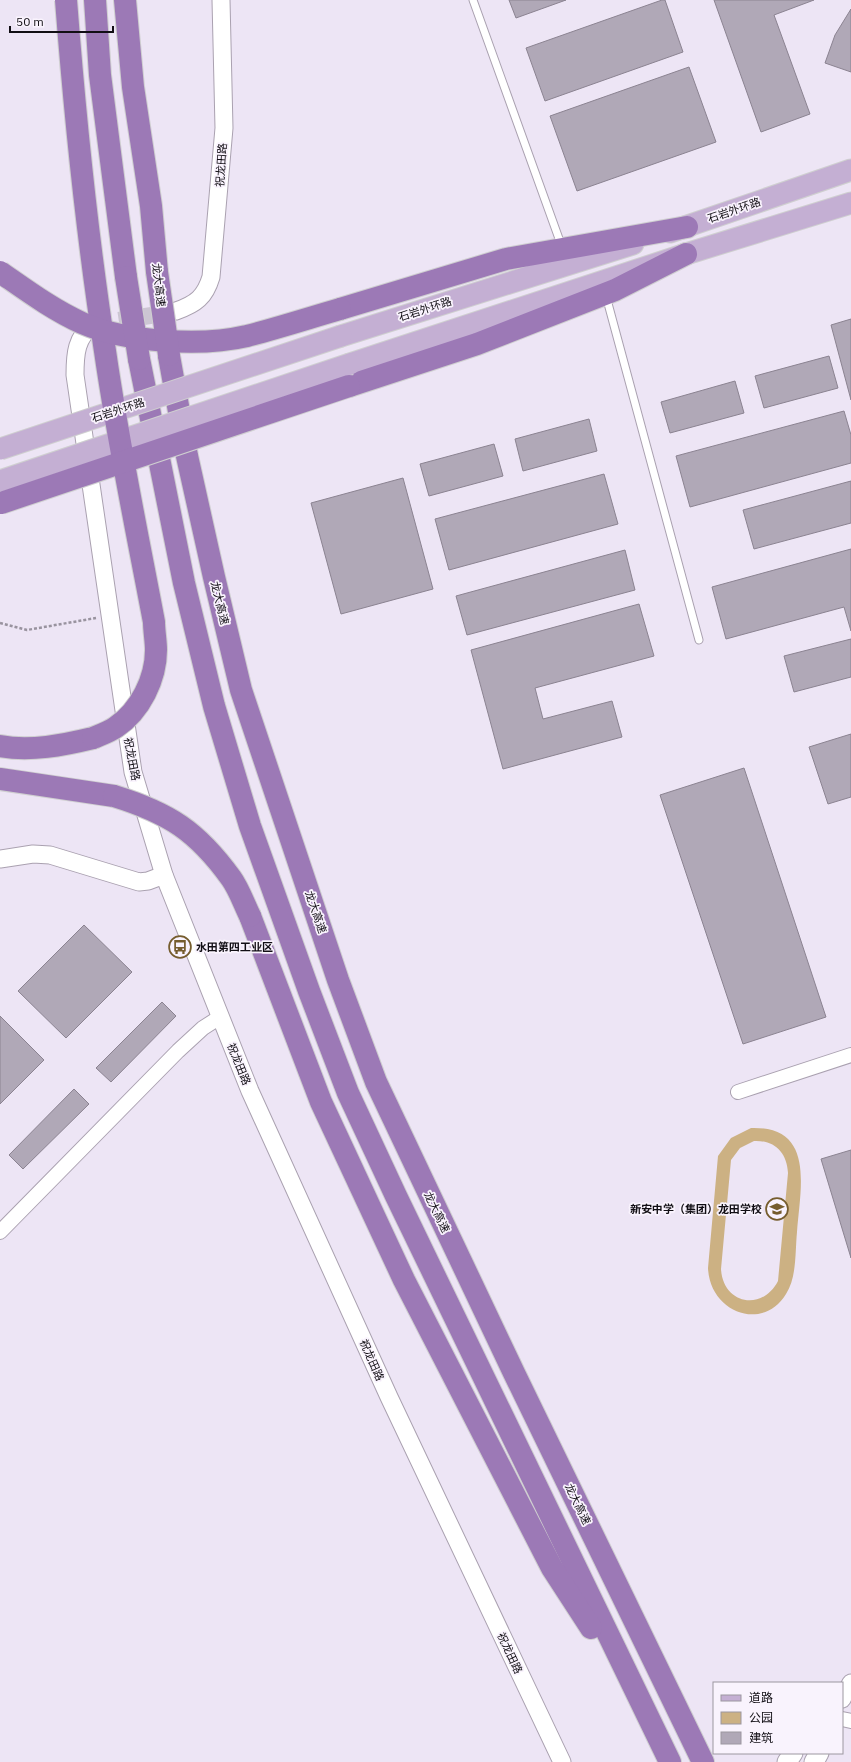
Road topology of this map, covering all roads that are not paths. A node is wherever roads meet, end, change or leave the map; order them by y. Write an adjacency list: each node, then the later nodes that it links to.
1 (66, 0): 19 (highway, bridge)
2 (94, 0): 29 (highway, bridge)
3 (125, 0): 34 (highway, 龙大高速, bridge)
4 (221, 0): 13 (street, 祝龙田路)
5 (473, 0): 9 (lane)
6 (851, 170): 8 (main road, 石岩外环路)
7 (851, 203): 10 (main road)
8 (687, 227): 9 (highway); 15 (main road, 石岩外环路, bridge)
9 (562, 249): 11 (highway, bridge)
10 (686, 254): 12 (highway); 16 (main road, bridge)
11 (0, 272)
12 (605, 294): 17 (highway, bridge); 18 (lane)
13 (176, 311)
14 (94, 324): 24 (street, 祝龙田路)
15 (0, 450)
16 (0, 481)
17 (0, 503)
18 (699, 640)
19 (0, 746)
20 (0, 768): 22 (highway)
21 (0, 779): 22 (highway)
22 (49, 787): 29 (highway, bridge)
23 (0, 860): 24 (street)
24 (164, 875): 25 (street, 祝龙田路)
25 (220, 1017): 28 (street); 32 (street, 祝龙田路)
26 (851, 1054): 27 (street)
27 (738, 1092)
28 (0, 1232)
29 (573, 1584): 33 (highway)
30 (851, 1683): 31 (street)
31 (843, 1697)
32 (562, 1762)
33 (670, 1762)
34 (703, 1762)

